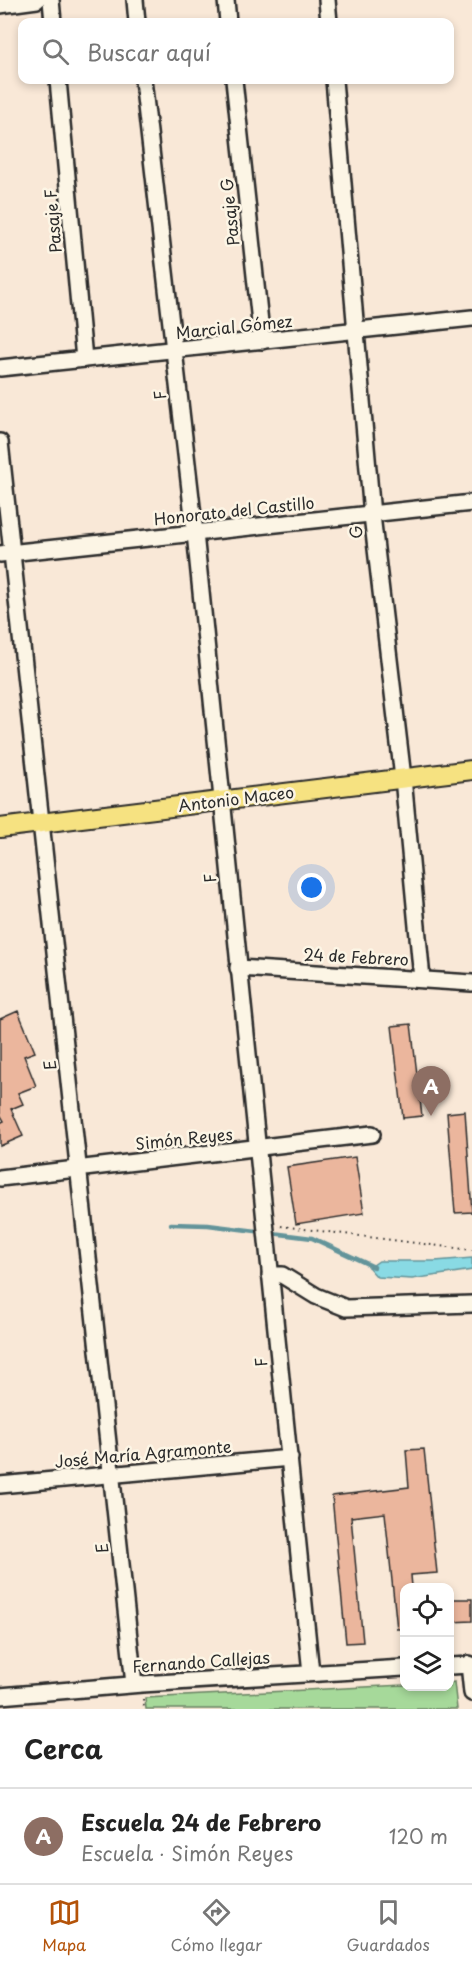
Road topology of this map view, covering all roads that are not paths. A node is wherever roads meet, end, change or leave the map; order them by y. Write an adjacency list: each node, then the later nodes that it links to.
1 (38, 0): 6 (street)
2 (51, 0): 7 (street)
3 (135, 0): 8 (street)
4 (226, 0): 9 (street)
5 (327, 0): 10 (street)
6 (0, 4)
7 (53, 18)
8 (137, 18)
9 (228, 18)
10 (329, 18)
11 (58, 84): 19 (street, Pasaje F)
12 (143, 84): 18 (street, F)
13 (234, 84): 17 (street, Pasaje G)
14 (334, 84): 16 (street, G)
15 (472, 318): 16 (street, Marcial Gómez)
16 (355, 332): 17 (street, Marcial Gómez); 23 (street, G)
17 (262, 342): 18 (street, Marcial Gómez)
18 (173, 351): 19 (street, Marcial Gómez); 24 (street, F)
19 (84, 359): 20 (street, Marcial Gómez)
20 (0, 368)
21 (0, 442): 25 (street, E)
22 (472, 503): 23 (street, Honorato del Castillo)
23 (372, 515): 24 (street, Honorato del Castillo); 27 (street, G)
24 (195, 533): 25 (street, Honorato del Castillo); 28 (street, F)
25 (6, 553): 29 (street, E)
26 (472, 770): 27 (main road, Antonio Maceo)
27 (403, 778): 28 (main road, Antonio Maceo); 32 (street, G)
28 (222, 801): 29 (main road, Antonio Maceo); 31 (street, F)
29 (42, 822): 30 (main road, Antonio Maceo); 36 (street, E)
30 (0, 828)
31 (238, 968): 32 (street, 24 de Febrero); 35 (street, F)
32 (422, 979): 33 (street, 24 de Febrero)
33 (472, 983)
34 (372, 1134): 35 (street, Simón Reyes)
35 (257, 1149): 36 (street, Simón Reyes); 38 (street, F)
36 (80, 1168): 37 (street, Simón Reyes); 41 (street, E)
37 (0, 1178)
38 (270, 1268): 39 (street); 40 (street, F)
39 (472, 1304)
40 (290, 1458): 41 (street, José María Agramonte); 46 (street, F)
41 (113, 1475): 42 (street, José María Agramonte); 47 (street, E)
42 (0, 1485)
43 (454, 1665): 44 (street)
44 (471, 1665): 48 (street)
45 (400, 1668): 46 (street, Fernando Callejas)
46 (311, 1673): 47 (street, Fernando Callejas)
47 (134, 1684): 49 (street, Fernando Callejas)
48 (472, 1693)
49 (0, 1696)

